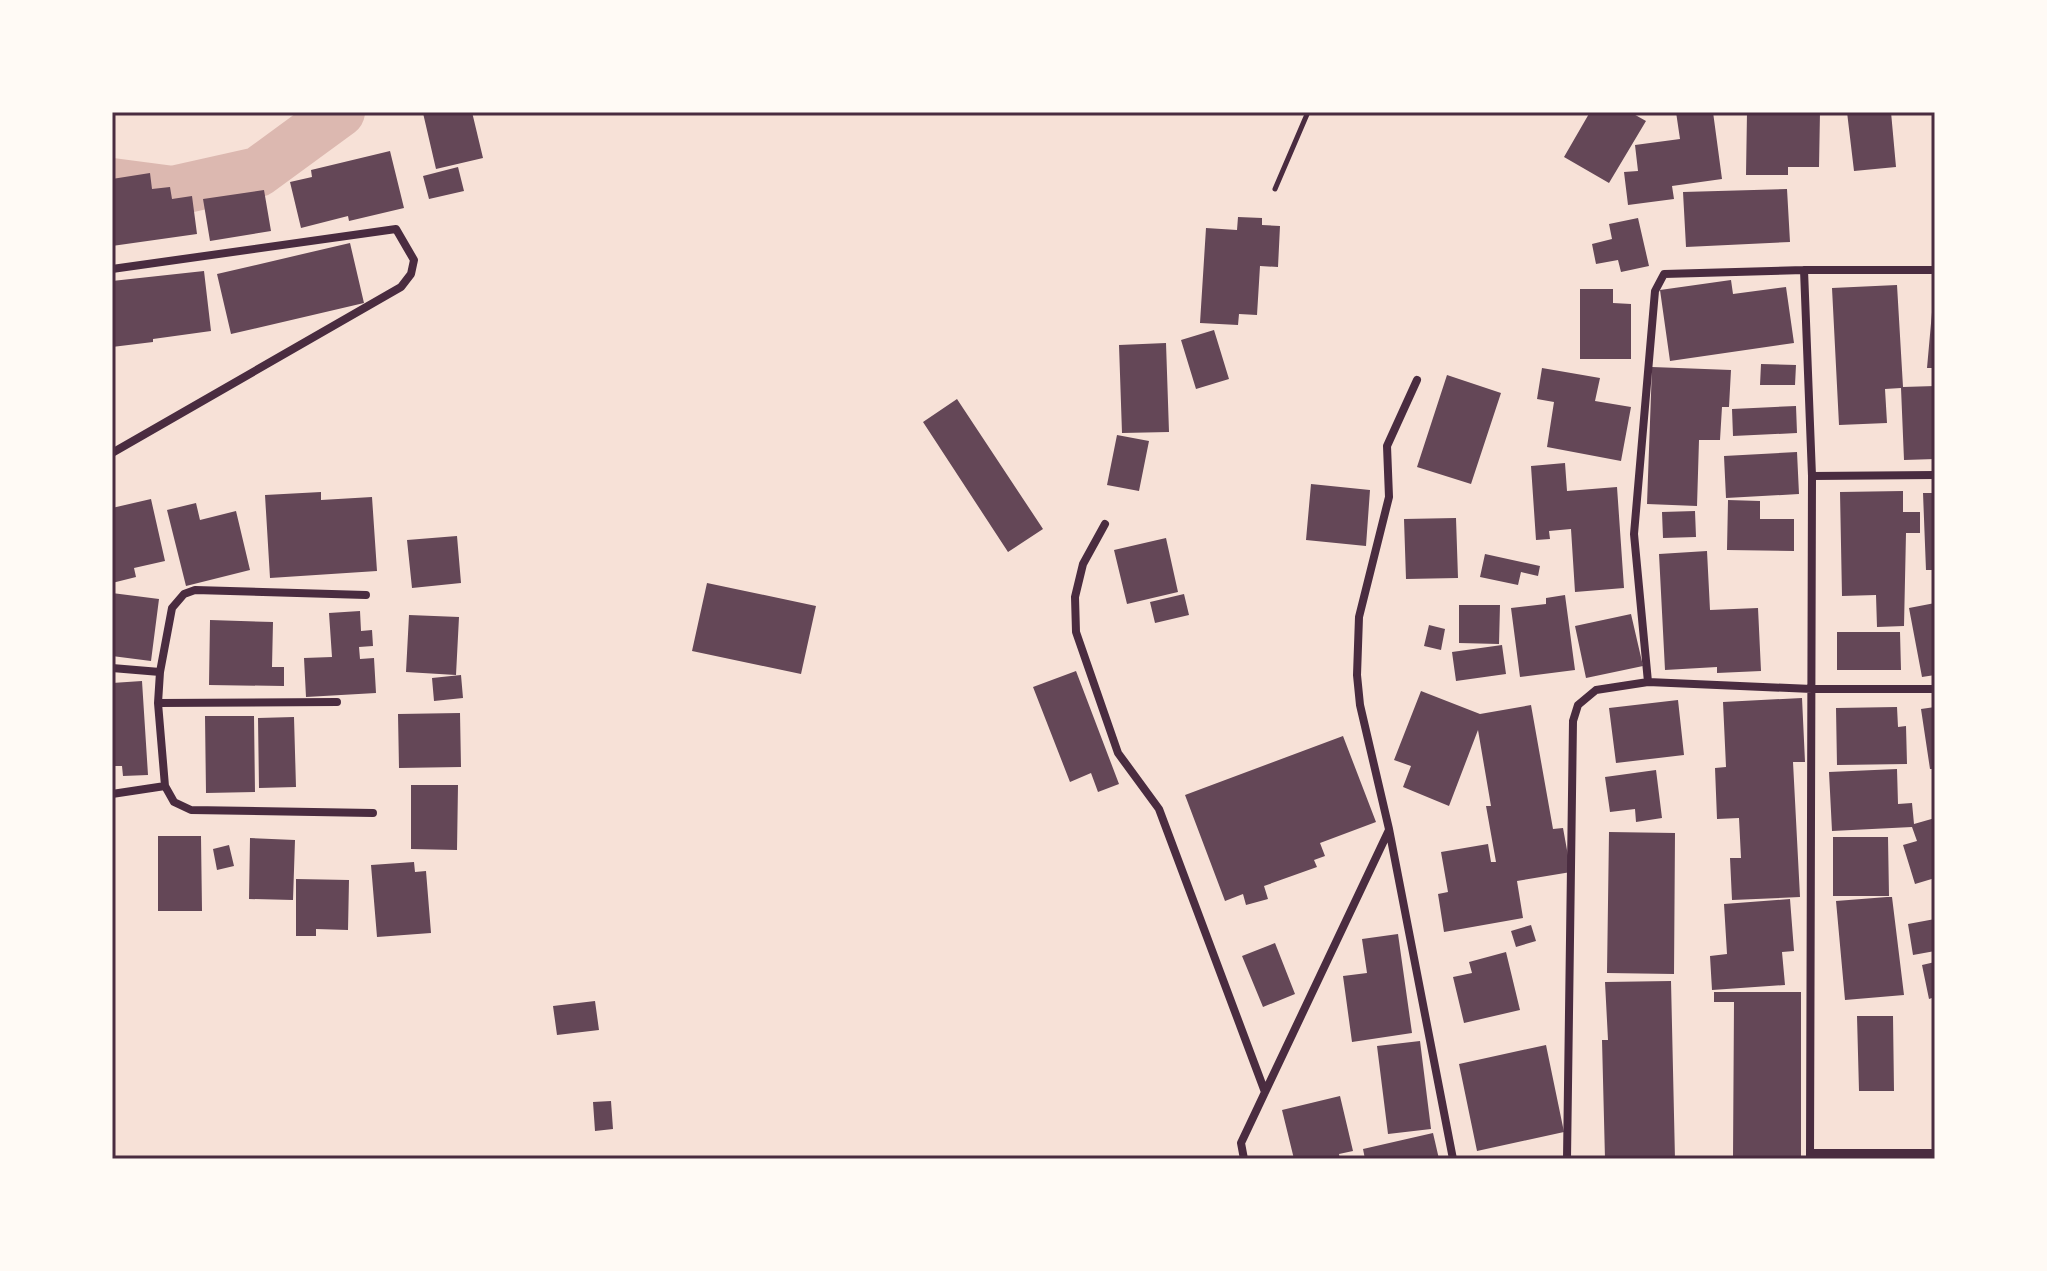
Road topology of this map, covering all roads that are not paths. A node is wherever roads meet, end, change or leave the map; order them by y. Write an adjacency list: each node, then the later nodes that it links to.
1 (112, 269): 5 (street)
2 (1804, 270): 3 (street); 7 (street); 12 (street)
3 (1935, 270)
4 (1417, 380): 20 (street)
5 (112, 453)
6 (1935, 475): 7 (street)
7 (1812, 476): 13 (street)
8 (1105, 524): 21 (street)
9 (366, 595): 11 (street)
10 (112, 668): 11 (street)
11 (160, 672): 16 (street)
12 (1648, 682): 13 (street); 26 (street)
13 (1812, 689): 14 (street); 23 (street)
14 (1935, 689)
15 (337, 702): 16 (street)
16 (158, 703): 17 (street)
17 (165, 786): 18 (street); 19 (street)
18 (112, 794)
19 (373, 813)
20 (1389, 829): 21 (street); 25 (street)
21 (1265, 1092): 24 (street)
22 (1935, 1153): 23 (street)
23 (1810, 1156)
24 (1244, 1159)
25 (1453, 1159)
26 (1567, 1159)

